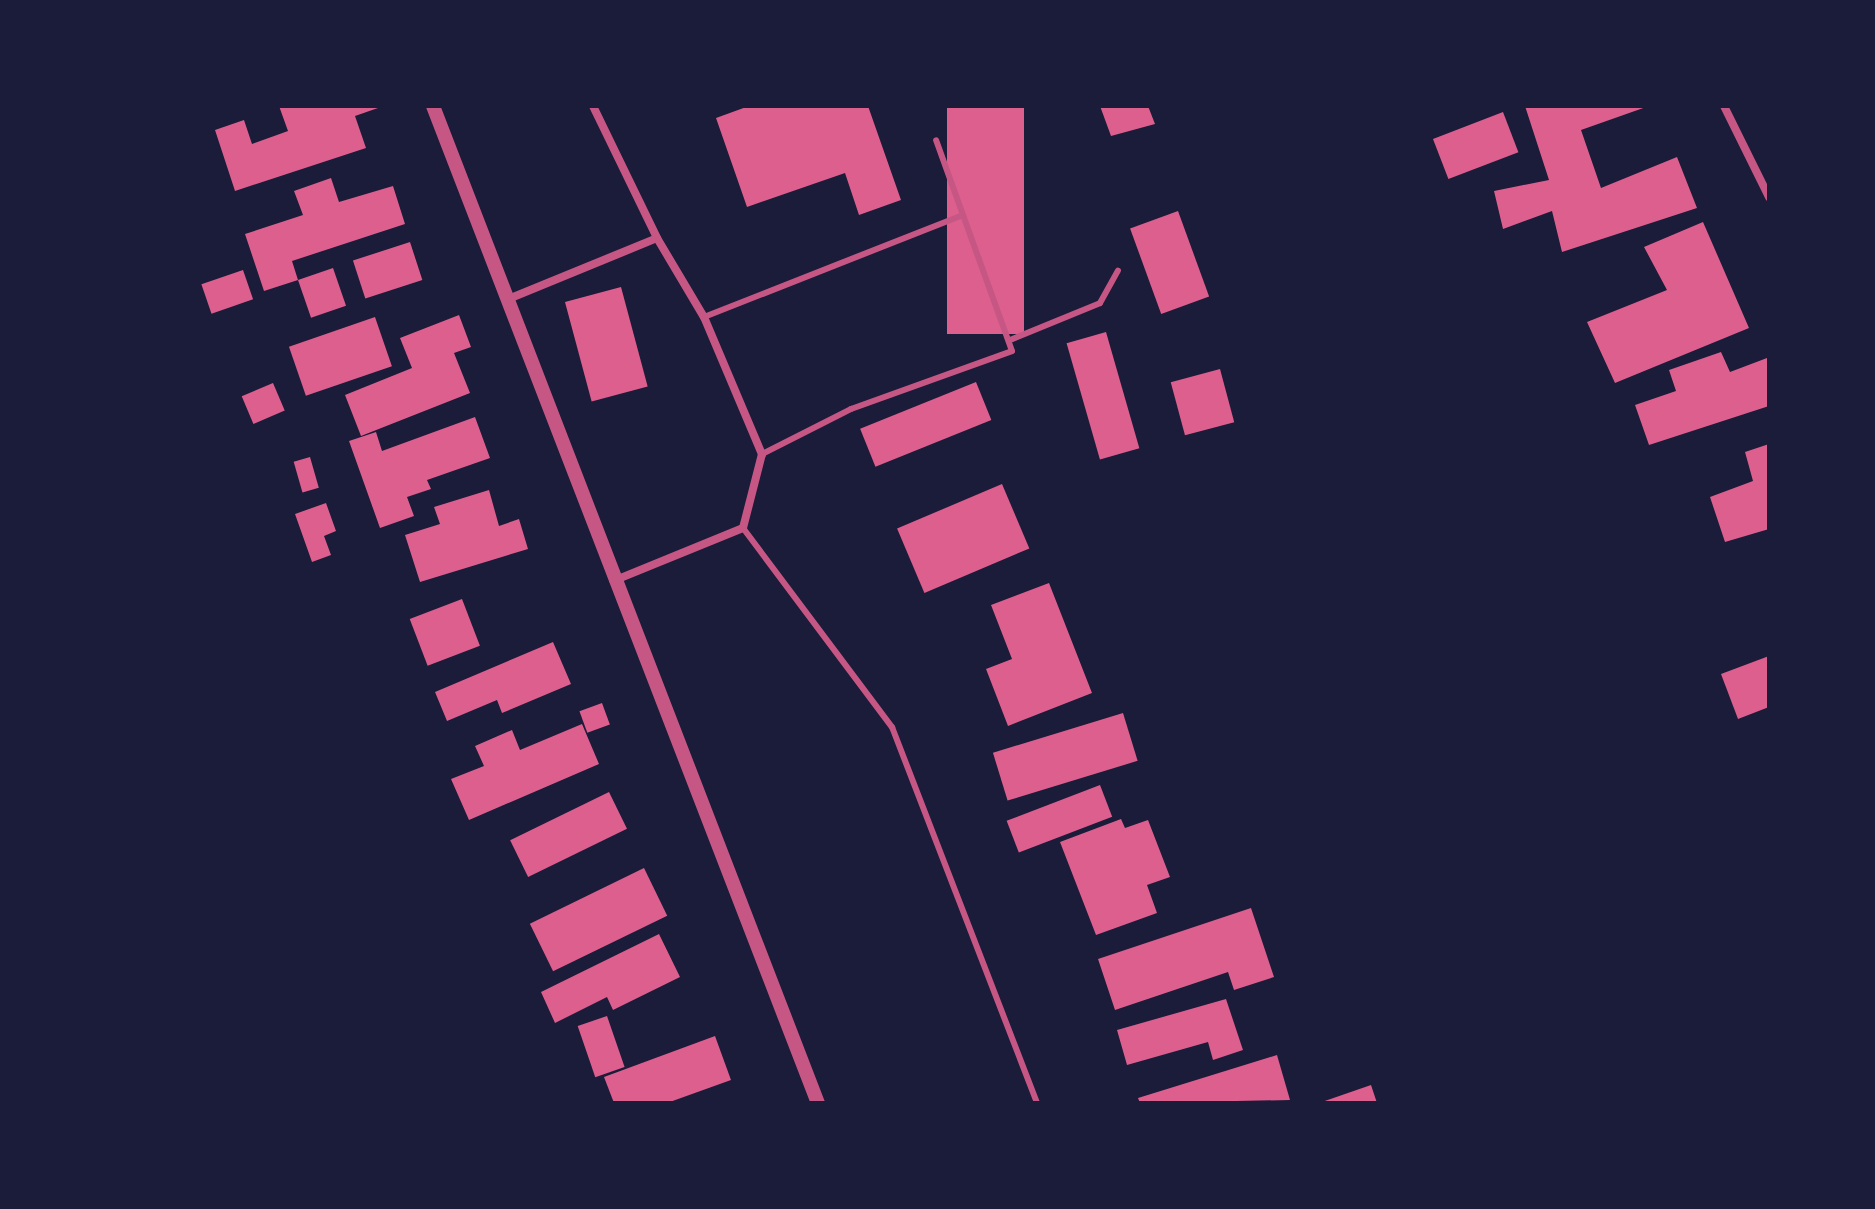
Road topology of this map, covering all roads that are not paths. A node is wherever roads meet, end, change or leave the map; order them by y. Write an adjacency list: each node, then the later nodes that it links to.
1 (433, 106): 9 (street)
2 (593, 106): 7 (street)
3 (1724, 106): 5 (street)
4 (936, 140): 6 (lane)
5 (1769, 197)
6 (960, 216): 10 (lane); 11 (lane)
7 (657, 238): 9 (street); 10 (street)
8 (1118, 271): 11 (lane)
9 (506, 300): 14 (street)
10 (704, 317): 12 (street)
11 (1010, 340): 12 (lane)
12 (762, 454): 13 (street)
13 (743, 528): 14 (street); 16 (lane)
14 (613, 581): 15 (street)
15 (818, 1103)
16 (1037, 1103)

